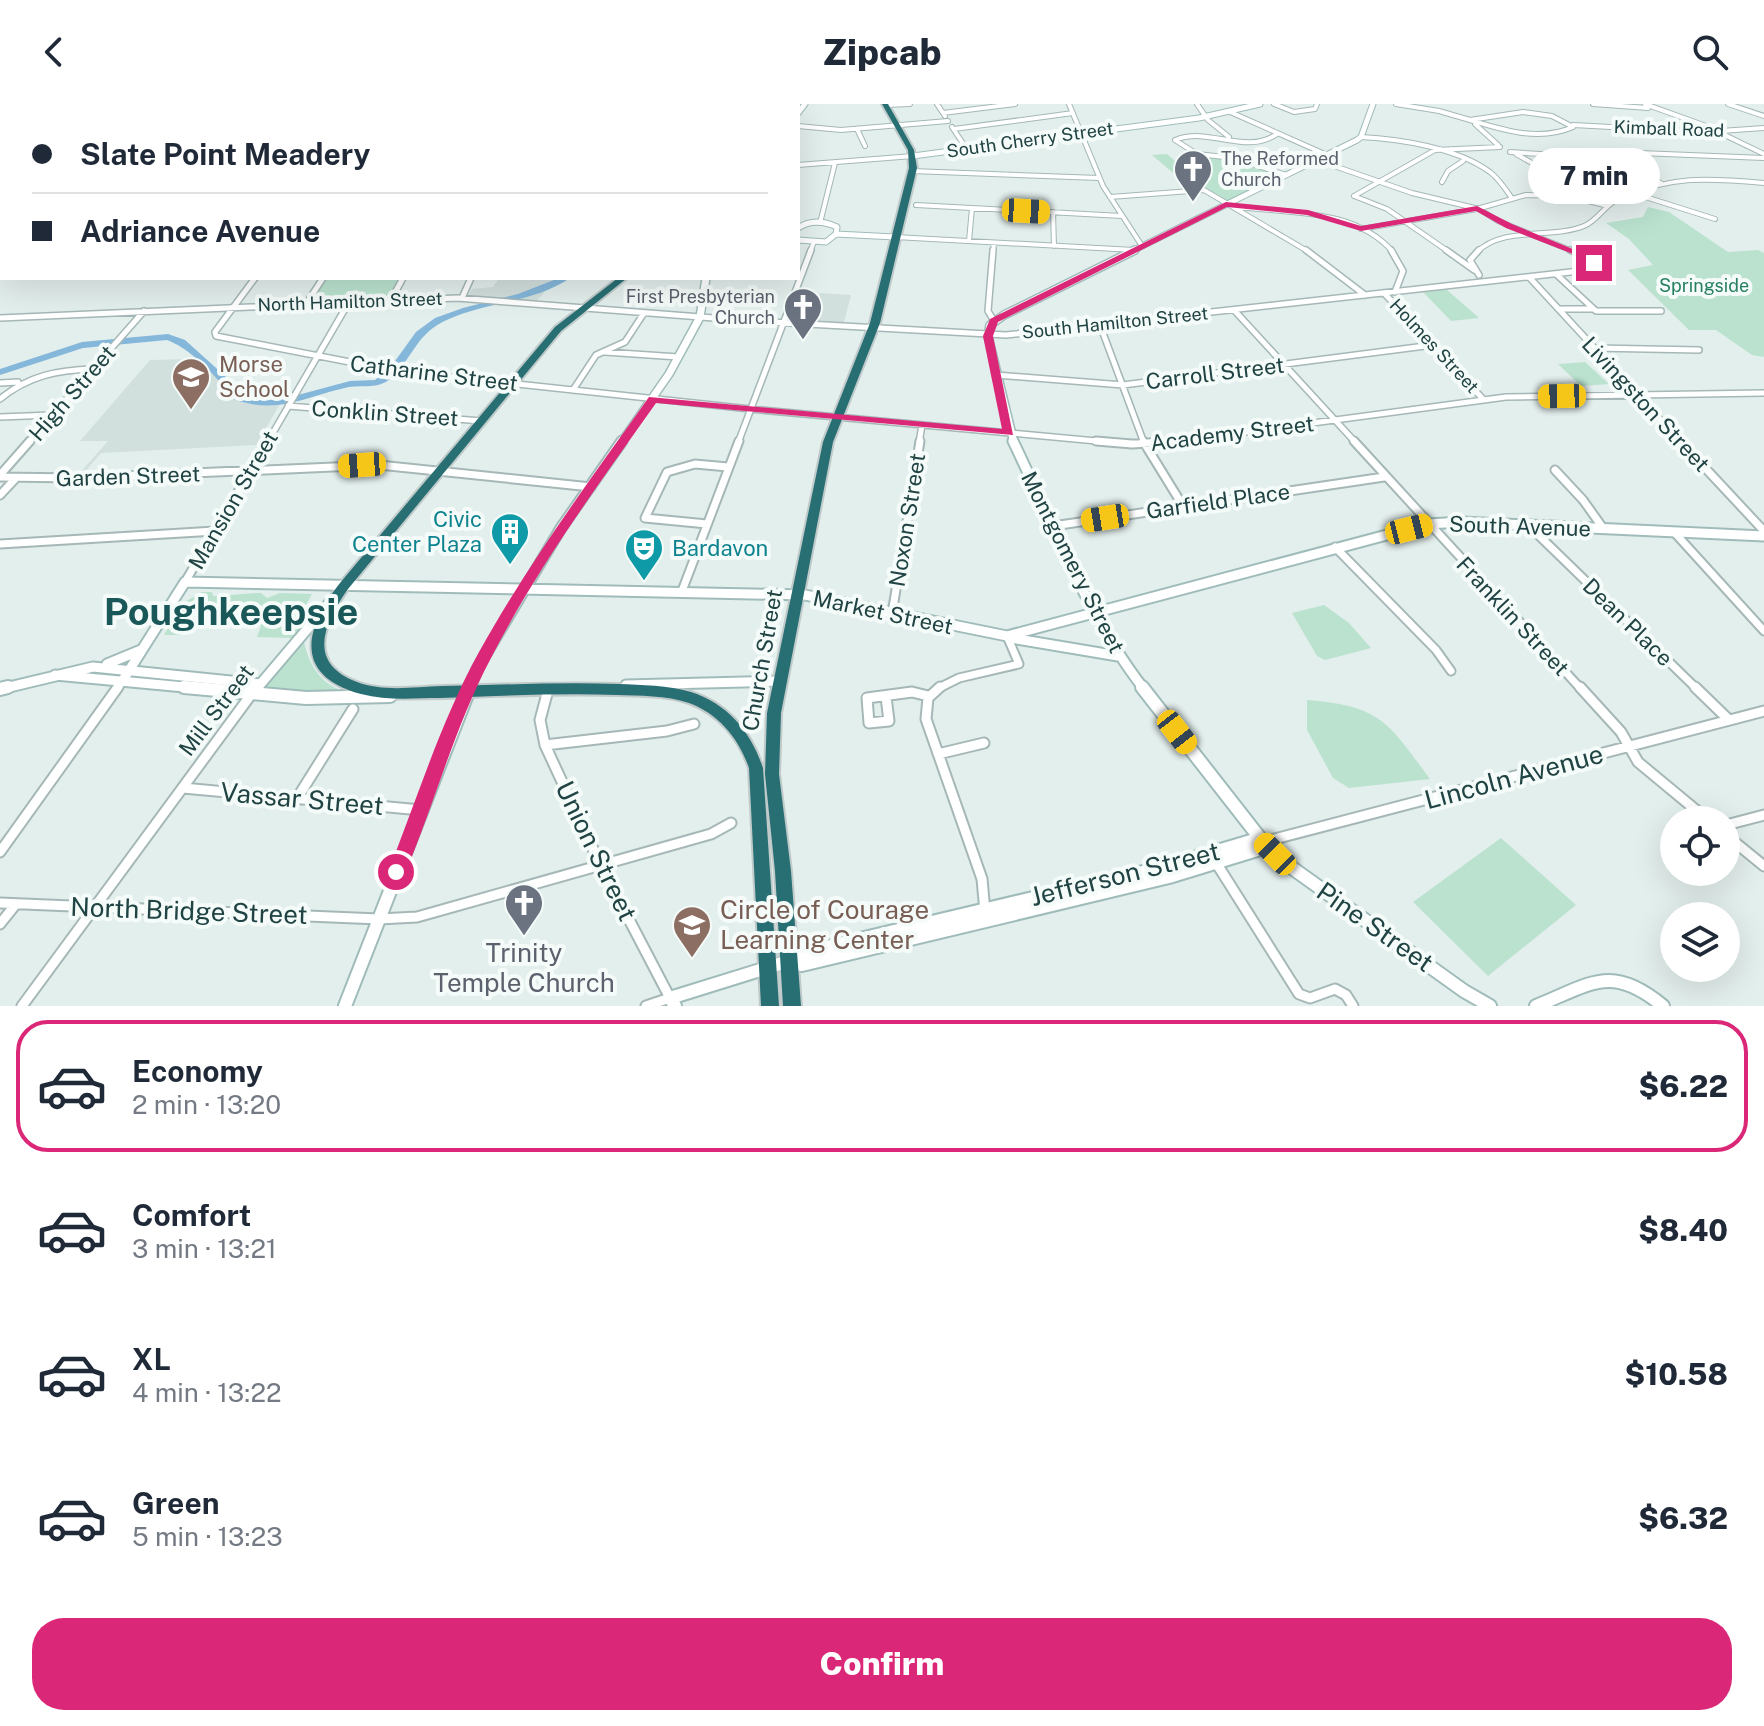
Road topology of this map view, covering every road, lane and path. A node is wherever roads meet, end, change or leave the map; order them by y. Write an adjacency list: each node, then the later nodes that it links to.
1 (885, 104): 2 (street); 25 (highway)
2 (910, 104)
3 (937, 104): 17 (street)
4 (1015, 104): 17 (street)
5 (1069, 104): 18 (street)
6 (1197, 104): 20 (street)
7 (1260, 104): 16 (street, South Cherry Street)
8 (1274, 104): 9 (street)
9 (1317, 104)
10 (1373, 104): 32 (street)
11 (1396, 104): 22 (street)
12 (1593, 104): 15 (street)
13 (1645, 104): 15 (street)
14 (1728, 104): 19 (street)
15 (1658, 109): 30 (street)
16 (1228, 111): 20 (street, South Cherry Street); 31 (street)
17 (943, 113): 21 (street)
18 (1073, 113): 27 (street); 29 (street)
19 (1764, 116)
20 (1205, 117): 29 (street, South Cherry Street); 33 (street)
21 (948, 121): 25 (street); 27 (street)
22 (1471, 121): 23 (street); 23 (street); 35 (street)
23 (1573, 125): 30 (street, Kimball Road)
24 (800, 126): 26 (street)
25 (897, 126): 26 (street); 40 (highway)
26 (857, 129): 34 (street)
27 (954, 129): 36 (street)
28 (1764, 131): 30 (street, Kimball Road)
29 (1080, 132): 36 (street, South Cherry Street); 49 (street)
30 (1720, 132): 41 (street)
31 (1277, 134): 33 (street); 39 (street)
32 (1361, 137): 37 (street); 39 (street)
33 (1238, 142): 48 (street)
34 (865, 146)
35 (1500, 147): 37 (street); 38 (street)
36 (966, 148): 40 (street, South Cherry Street)
37 (1434, 151): 44 (street); 50 (street)
38 (1510, 152): 42 (street); 57 (street)
39 (1327, 155): 43 (street)
40 (913, 156): 45 (street, South Cherry Street); 47 (highway, Church Street)
41 (1764, 156): 42 (street)
42 (1621, 159): 53 (street)
43 (1317, 160): 48 (street); 50 (street)
44 (1463, 161): 51 (street); 56 (street)
45 (835, 163): 46 (street, South Cherry Street); 67 (street)
46 (800, 165)
47 (912, 171): 49 (street); 72 (highway, Church Street)
48 (1286, 175): 59 (street)
49 (1099, 178): 55 (street)
50 (1378, 181): 62 (street); 66 (street)
51 (1442, 182)
52 (1764, 183): 53 (street)
53 (1662, 184): 54 (street)
54 (1636, 194): 60 (street); 65 (street)
55 (1110, 197): 59 (street); 64 (street)
56 (1511, 197): 57 (street); 62 (street)
57 (1575, 197): 60 (street)
58 (916, 205): 61 (street)
59 (1226, 205): 69 (street); 78 (street); 96 (street)
60 (1608, 206): 71 (street)
61 (972, 208): 63 (street); 74 (street)
62 (1477, 209): 66 (street); 71 (street)
63 (1053, 212): 64 (street); 77 (street)
64 (1122, 216): 78 (street)
65 (1715, 219)
66 (1405, 221): 69 (street); 83 (street)
67 (820, 223): 68 (street); 70 (street)
68 (800, 227)
69 (1361, 229): 94 (street)
70 (836, 234): 72 (street); 75 (street)
71 (1529, 234): 80 (street); 83 (street)
72 (895, 237): 74 (street); 114 (highway, Church Street)
73 (800, 240): 75 (street)
74 (969, 241): 76 (street)
75 (814, 242): 85 (street)
76 (994, 243): 77 (street); 111 (street)
77 (1054, 246): 79 (street)
78 (1142, 246): 79 (street)
79 (1134, 250): 111 (street)
80 (1598, 261)
81 (1606, 268): 82 (street, South Hamilton Street)
82 (1556, 274): 84 (street, South Hamilton Street); 104 (street)
83 (1479, 275): 93 (street)
84 (1529, 277): 93 (street, South Hamilton Street); 103 (street, Livingston Street)
85 (800, 278)
86 (253, 280): 101 (street)
87 (322, 280): 100 (street)
88 (402, 280): 98 (street)
89 (470, 280): 97 (street)
90 (620, 280): 102 (highway, Mill Street)
91 (706, 280): 109 (street)
92 (799, 280): 112 (street)
93 (1489, 281): 94 (street, South Hamilton Street)
94 (1395, 292): 95 (street, South Hamilton Street)
95 (1384, 293): 96 (street, South Hamilton Street); 116 (street, Holmes Street)
96 (1365, 295): 106 (street, South Hamilton Street)
97 (462, 298): 98 (street, North Hamilton Street); 102 (street, North Hamilton Street)
98 (391, 300): 99 (street, North Hamilton Street)
99 (349, 302): 100 (street, North Hamilton Street); 120 (street, Mansion Street)
100 (306, 304): 101 (street, North Hamilton Street)
101 (233, 307): 107 (street, North Hamilton Street); 120 (street, Catharine Street)
102 (579, 309): 108 (street, North Hamilton Street); 127 (highway, Mill Street)
103 (1559, 309): 104 (street); 117 (street, Livingston Street)
104 (1594, 309): 105 (street)
105 (1659, 309)
106 (1234, 310): 113 (street, South Hamilton Street); 122 (street, Franklin Street)
107 (144, 311): 110 (street, North Hamilton Street); 123 (street, High Street)
108 (644, 313): 109 (street, North Hamilton Street); 119 (street)
109 (700, 317): 112 (street, South Hamilton Street); 121 (street)
110 (0, 318)
111 (994, 321): 115 (street)
112 (783, 322): 114 (street, South Hamilton Street); 136 (street)
113 (1100, 325): 115 (street, South Hamilton Street); 128 (street)
114 (872, 328): 115 (street, South Hamilton Street); 139 (highway, Church Street)
115 (988, 336): 124 (street, Montgomery Street)
116 (1433, 345): 122 (street, Carroll Street); 134 (street, Holmes Street)
117 (1595, 348): 118 (street); 131 (street, Livingston Street)
118 (1629, 349): 118 (street)
119 (600, 352): 121 (street); 129 (street)
120 (317, 356): 127 (street, Catharine Street); 135 (street, Mansion Street)
121 (678, 357): 133 (street)
122 (1283, 364): 128 (street, Carroll Street); 140 (street, Franklin Street)
123 (93, 369): 125 (street); 137 (street, High Street)
124 (996, 375): 128 (street, Carroll Street); 143 (street, Montgomery Street)
125 (20, 382): 126 (street); 132 (street)
126 (0, 383)
127 (512, 384): 129 (street, Catharine Street); 141 (highway, Mill Street)
128 (1123, 385): 144 (street)
129 (573, 390): 133 (street, Catharine Street)
130 (1764, 393): 131 (street, Academy Street)
131 (1638, 395): 134 (street, Academy Street); 162 (street, Livingston Street)
132 (0, 399)
133 (653, 399): 136 (street, Academy Street); 152 (street)
134 (1483, 399): 140 (street, Academy Street)
135 (290, 403): 141 (street, Conklin Street); 148 (street, Mansion Street)
136 (750, 409): 139 (street, Academy Street); 145 (street)
137 (52, 415): 138 (street); 149 (street, High Street)
138 (0, 417)
139 (836, 417): 142 (street, Academy Street); 169 (highway, Church Street)
140 (1333, 420): 144 (street, Academy Street); 150 (street, Franklin Street)
141 (482, 421): 146 (highway, Mill Street)
142 (922, 425): 143 (street, Academy Street); 171 (street, Noxon Street)
143 (1009, 433): 144 (street, Academy Street); 158 (street, Montgomery Street)
144 (1145, 445): 154 (street)
145 (728, 467): 155 (street); 155 (street)
146 (441, 470): 148 (street, Garden Street); 152 (street, Garden Street); 167 (highway, Mill Street)
147 (1555, 470): 159 (street)
148 (250, 471): 151 (street, Garden Street); 160 (street, Mansion Street)
149 (0, 476): 151 (street, Garden Street)
150 (1384, 477): 154 (street, Garfield Place); 156 (street, Franklin Street)
151 (15, 479): 153 (street)
152 (591, 487): 166 (street)
153 (0, 495)
154 (1183, 506): 158 (street, Garfield Place)
155 (707, 524): 168 (street)
156 (1428, 524): 157 (street, South Avenue); 164 (street, South Avenue); 196 (street, Franklin Street)
157 (1527, 524): 159 (street, South Avenue); 192 (street, Dean Place)
158 (1053, 526): 170 (street, Montgomery Street)
159 (1603, 528): 161 (street, South Avenue)
160 (215, 531): 163 (street); 165 (street, Mansion Street)
161 (1674, 532): 162 (street, South Avenue); 172 (street)
162 (1764, 534)
163 (0, 544)
164 (1335, 547): 170 (street, South Avenue); 178 (street)
165 (185, 582): 167 (street); 174 (street, Mansion Street)
166 (524, 588): 167 (street); 168 (street, Market Street); 186 (street)
167 (340, 591): 182 (street, Mill Street); 187 (highway)
168 (682, 591): 169 (street, Market Street)
169 (797, 595): 171 (street, Market Street); 181 (highway, Church Street)
170 (1095, 613): 173 (street, Market Street); 175 (street, Montgomery Street)
171 (892, 614): 173 (street, Market Street)
172 (1764, 631)
173 (1007, 636): 175 (street); 188 (street)
174 (147, 645): 176 (street); 177 (street, Mansion Street)
175 (1118, 656): 205 (street, Montgomery Street)
176 (86, 668): 177 (street); 179 (street)
177 (130, 670): 180 (street, Mansion Street); 182 (street)
178 (1451, 671)
179 (55, 675): 180 (street); 184 (street)
180 (123, 680): 182 (street); 207 (street, Mansion Street)
181 (779, 681): 183 (street); 217 (highway, Church Street)
182 (257, 688): 187 (street); 198 (street, Mill Street)
183 (594, 688): 185 (highway); 218 (highway)
184 (0, 689)
185 (548, 690): 186 (highway); 195 (street, Union Street)
186 (467, 691): 187 (highway); 201 (street)
187 (422, 692)
188 (928, 696): 189 (street); 197 (street)
189 (886, 697)
190 (353, 709): 199 (street)
191 (1764, 711): 192 (street, Lincoln Avenue)
192 (1729, 720): 196 (street, Lincoln Avenue)
193 (694, 724): 195 (street)
194 (984, 743): 197 (street)
195 (545, 745): 209 (street, Union Street)
196 (1628, 746): 200 (street, Franklin Street); 205 (street, Lincoln Avenue)
197 (938, 754): 214 (street)
198 (183, 788): 199 (street, Vassar Street); 213 (street, Mill Street)
199 (296, 800): 201 (street, Vassar Street)
200 (1691, 806)
201 (421, 810): 215 (street)
202 (1764, 815): 203 (street)
203 (1740, 821)
204 (731, 823): 209 (street, North Bridge Street)
205 (1263, 842): 208 (street, Jefferson Street); 226 (street, Pine Street)
206 (1740, 846): 210 (street)
207 (0, 852)
208 (1213, 859): 214 (street, Jefferson Street); 225 (street)
209 (600, 864): 215 (street, North Bridge Street); 219 (street, Union Street)
210 (1764, 866)
211 (0, 903): 212 (street, North Bridge Street)
212 (16, 904): 213 (street, North Bridge Street); 216 (street)
213 (91, 908): 215 (street, North Bridge Street); 220 (street, Mill Street)
214 (985, 915): 217 (street, Jefferson Street)
215 (379, 919): 221 (street)
216 (0, 924)
217 (789, 961): 218 (street, Jefferson Street); 224 (highway, Church Street)
218 (768, 967): 219 (street, Jefferson Street); 223 (highway)
219 (672, 1002): 222 (street)
220 (22, 1006)
221 (345, 1006)
222 (646, 1006)
223 (770, 1006)
224 (792, 1006)
225 (1353, 1006)
226 (1490, 1006)
227 (1536, 1006): 228 (street)
228 (1663, 1006)

